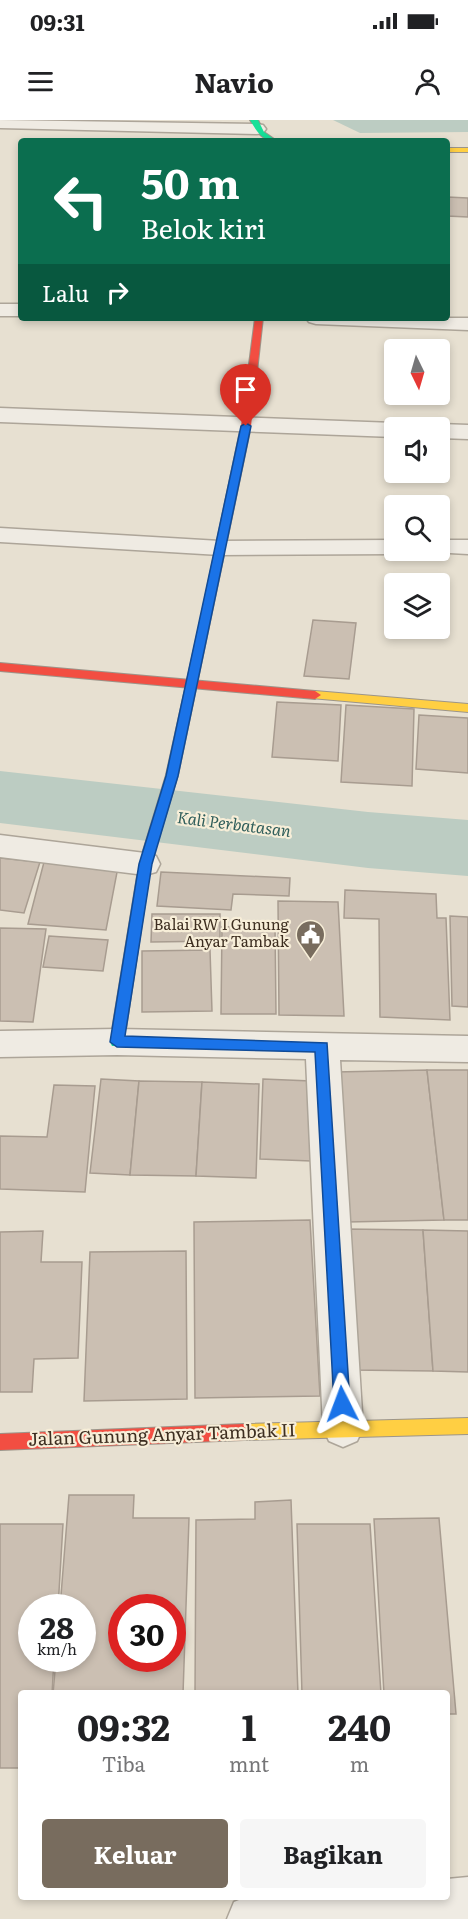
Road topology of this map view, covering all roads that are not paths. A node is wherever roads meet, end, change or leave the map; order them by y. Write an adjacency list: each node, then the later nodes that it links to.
1 (0, 123): 2 (street)
2 (256, 125): 3 (street)
3 (265, 138)
4 (450, 150): 5 (street)
5 (468, 150)
6 (0, 310): 7 (street)
7 (18, 310)
8 (260, 321): 12 (street)
9 (392, 321): 10 (street)
10 (468, 324)
11 (0, 415): 12 (street)
12 (246, 426): 13 (street); 20 (street)
13 (384, 430)
14 (450, 431): 15 (street)
15 (468, 432)
16 (0, 535): 20 (street)
17 (384, 547): 20 (street)
18 (450, 547): 19 (street)
19 (468, 547)
20 (219, 548): 22 (street)
21 (0, 667): 22 (street)
22 (190, 685): 23 (street); 25 (street)
23 (468, 708)
24 (0, 846): 25 (street)
25 (148, 855): 26 (street)
26 (117, 1042): 27 (street); 28 (street)
27 (0, 1044)
28 (322, 1047): 29 (street); 31 (street)
29 (468, 1048)
30 (468, 1426): 31 (street, Jalan Gunung Anyar Tambak II)
31 (343, 1428): 32 (street, Jalan Gunung Anyar Tambak II)
32 (0, 1442)
33 (468, 1901): 34 (street)
34 (251, 1919)

